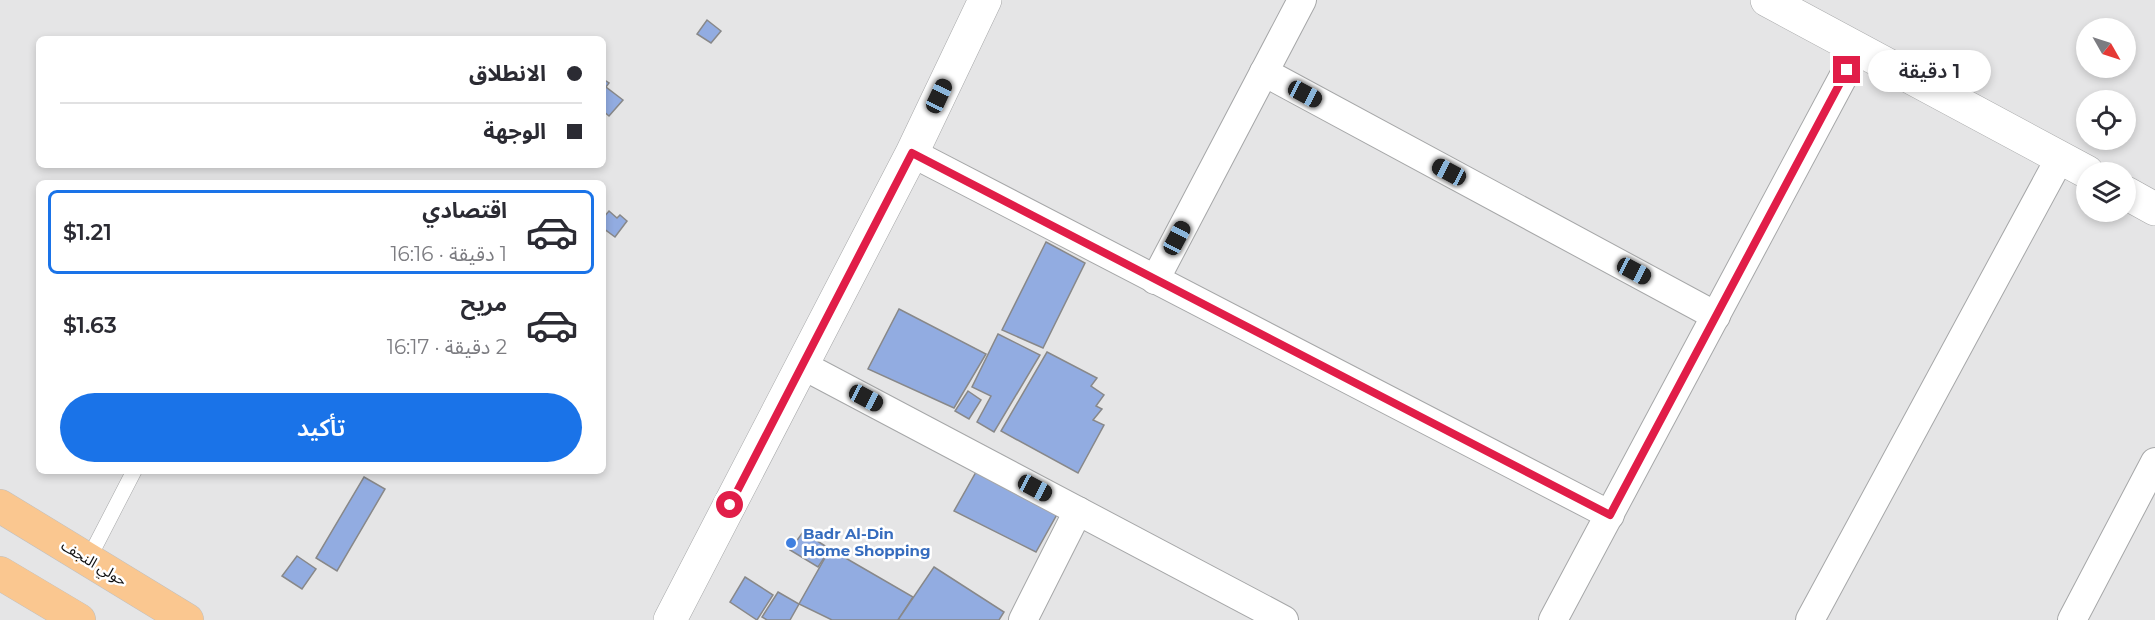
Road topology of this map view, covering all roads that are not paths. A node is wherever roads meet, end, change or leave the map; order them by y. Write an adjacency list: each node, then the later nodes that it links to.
1 (985, 0): 6 (street)
2 (1302, 0): 5 (street)
3 (1767, 0): 4 (street)
4 (1858, 49): 7 (street); 11 (street)
5 (1264, 72): 10 (street); 11 (street)
6 (912, 153): 10 (street); 12 (street)
7 (2074, 165): 26 (street)
8 (2136, 199): 9 (street)
9 (2155, 209)
10 (1155, 280): 17 (street)
11 (1716, 316): 17 (street)
12 (802, 365): 16 (street); 22 (street)
13 (2155, 462): 27 (street)
14 (132, 474): 18 (lane)
15 (0, 506): 18 (main road, حولي النجف)
16 (1078, 511): 23 (street); 24 (street)
17 (1610, 515): 25 (street)
18 (88, 560): 21 (main road, حولي النجف)
19 (0, 573): 20 (main road)
20 (79, 620)
21 (188, 620)
22 (670, 620)
23 (1023, 620)
24 (1284, 620)
25 (1553, 620)
26 (1810, 620)
27 (2072, 620)

